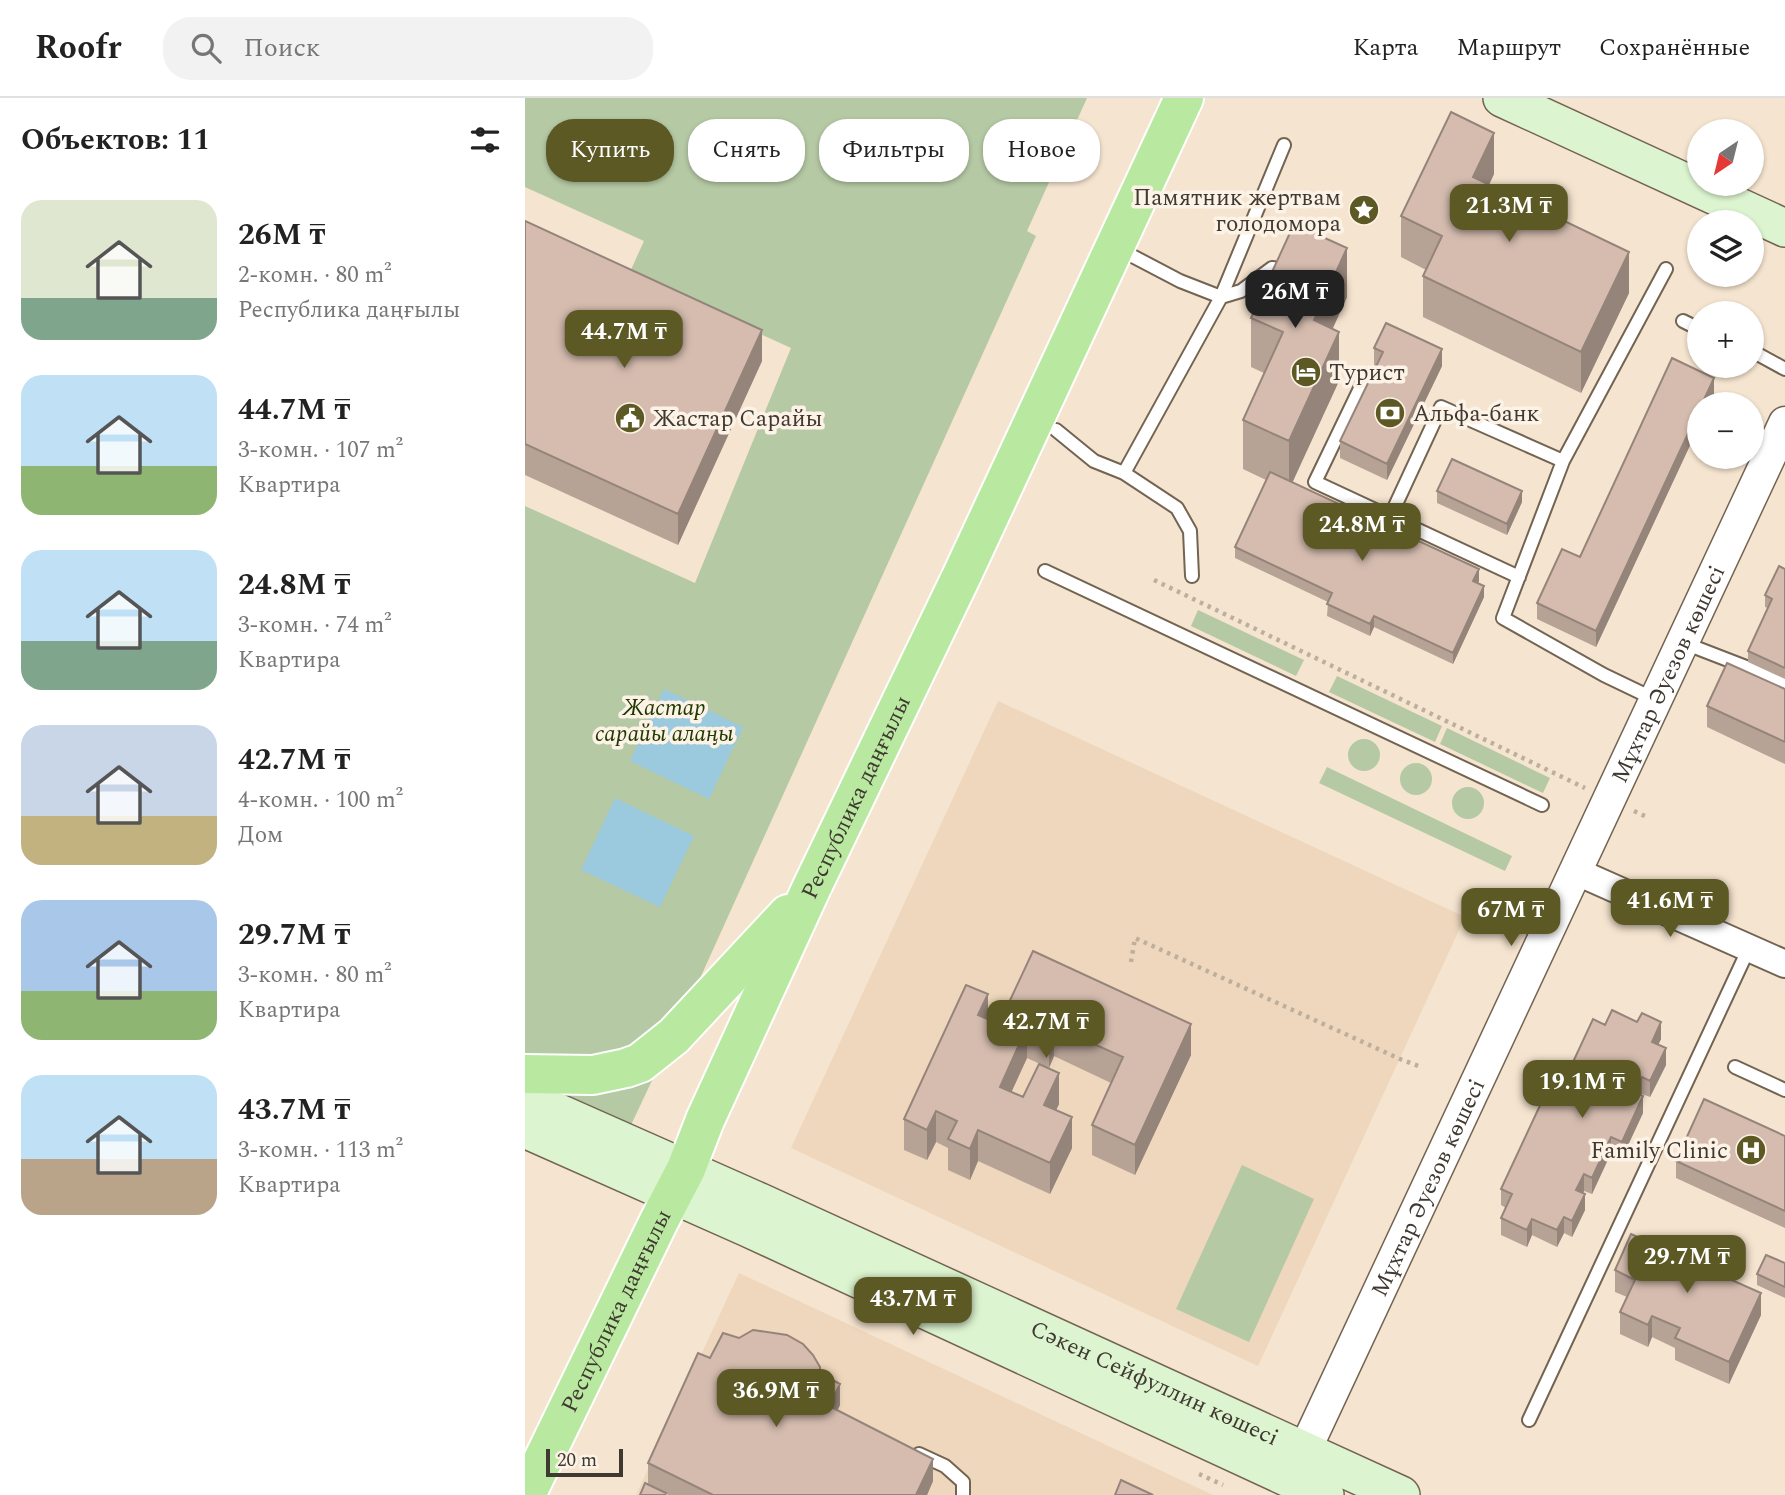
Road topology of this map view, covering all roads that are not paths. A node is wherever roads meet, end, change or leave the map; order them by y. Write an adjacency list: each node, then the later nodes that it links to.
1 (1184, 98): 5 (main road, Республика даңғылы)
2 (1502, 98): 4 (main road)
3 (1284, 145): 8 (lane)
4 (1785, 228)
5 (1115, 247): 8 (lane); 27 (main road, Республика даңғылы)
6 (1665, 269): 16 (lane)
7 (1304, 272): 8 (lane)
8 (1220, 297): 17 (lane)
9 (1683, 321): 10 (lane)
10 (1687, 323)
11 (1764, 358): 12 (lane)
12 (1785, 369)
13 (1366, 376): 18 (lane)
14 (1785, 423): 22 (street, Мұхтар Әуезов көшесі)
15 (1056, 430): 17 (lane)
16 (1563, 461): 18 (lane); 21 (lane)
17 (1124, 473): 20 (lane)
18 (1390, 517): 21 (lane)
19 (1045, 571): 25 (lane)
20 (1192, 576)
21 (1519, 578): 24 (lane)
22 (1681, 642): 23 (lane); 24 (street, Мұхтар Әуезов көшесі)
23 (1785, 682)
24 (1654, 699): 26 (street, Мұхтар Әуезов көшесі)
25 (1542, 805)
26 (1575, 872): 28 (street); 38 (street, Мұхтар Әуезов көшесі)
27 (811, 889): 31 (main road); 35 (main road, Республика даңғылы)
28 (1749, 948): 29 (street); 36 (lane)
29 (1785, 964)
30 (1735, 1067): 32 (lane)
31 (525, 1074)
32 (1785, 1090)
33 (525, 1098): 35 (main road, Сәкен Сейфуллин көшесі)
34 (525, 1129): 35 (main road, Сәкен Сейфуллин көшесі)
35 (679, 1182): 38 (main road, Сәкен Сейфуллин көшесі); 39 (main road, Республика даңғылы)
36 (1529, 1420)
37 (910, 1450): 40 (lane)
38 (1293, 1475): 41 (main road, Сәкен Сейфуллин көшесі); 42 (main road, Сәкен Сейфуллин көшесі)
39 (526, 1495)
40 (963, 1495)
41 (1325, 1495)
42 (1401, 1495)

